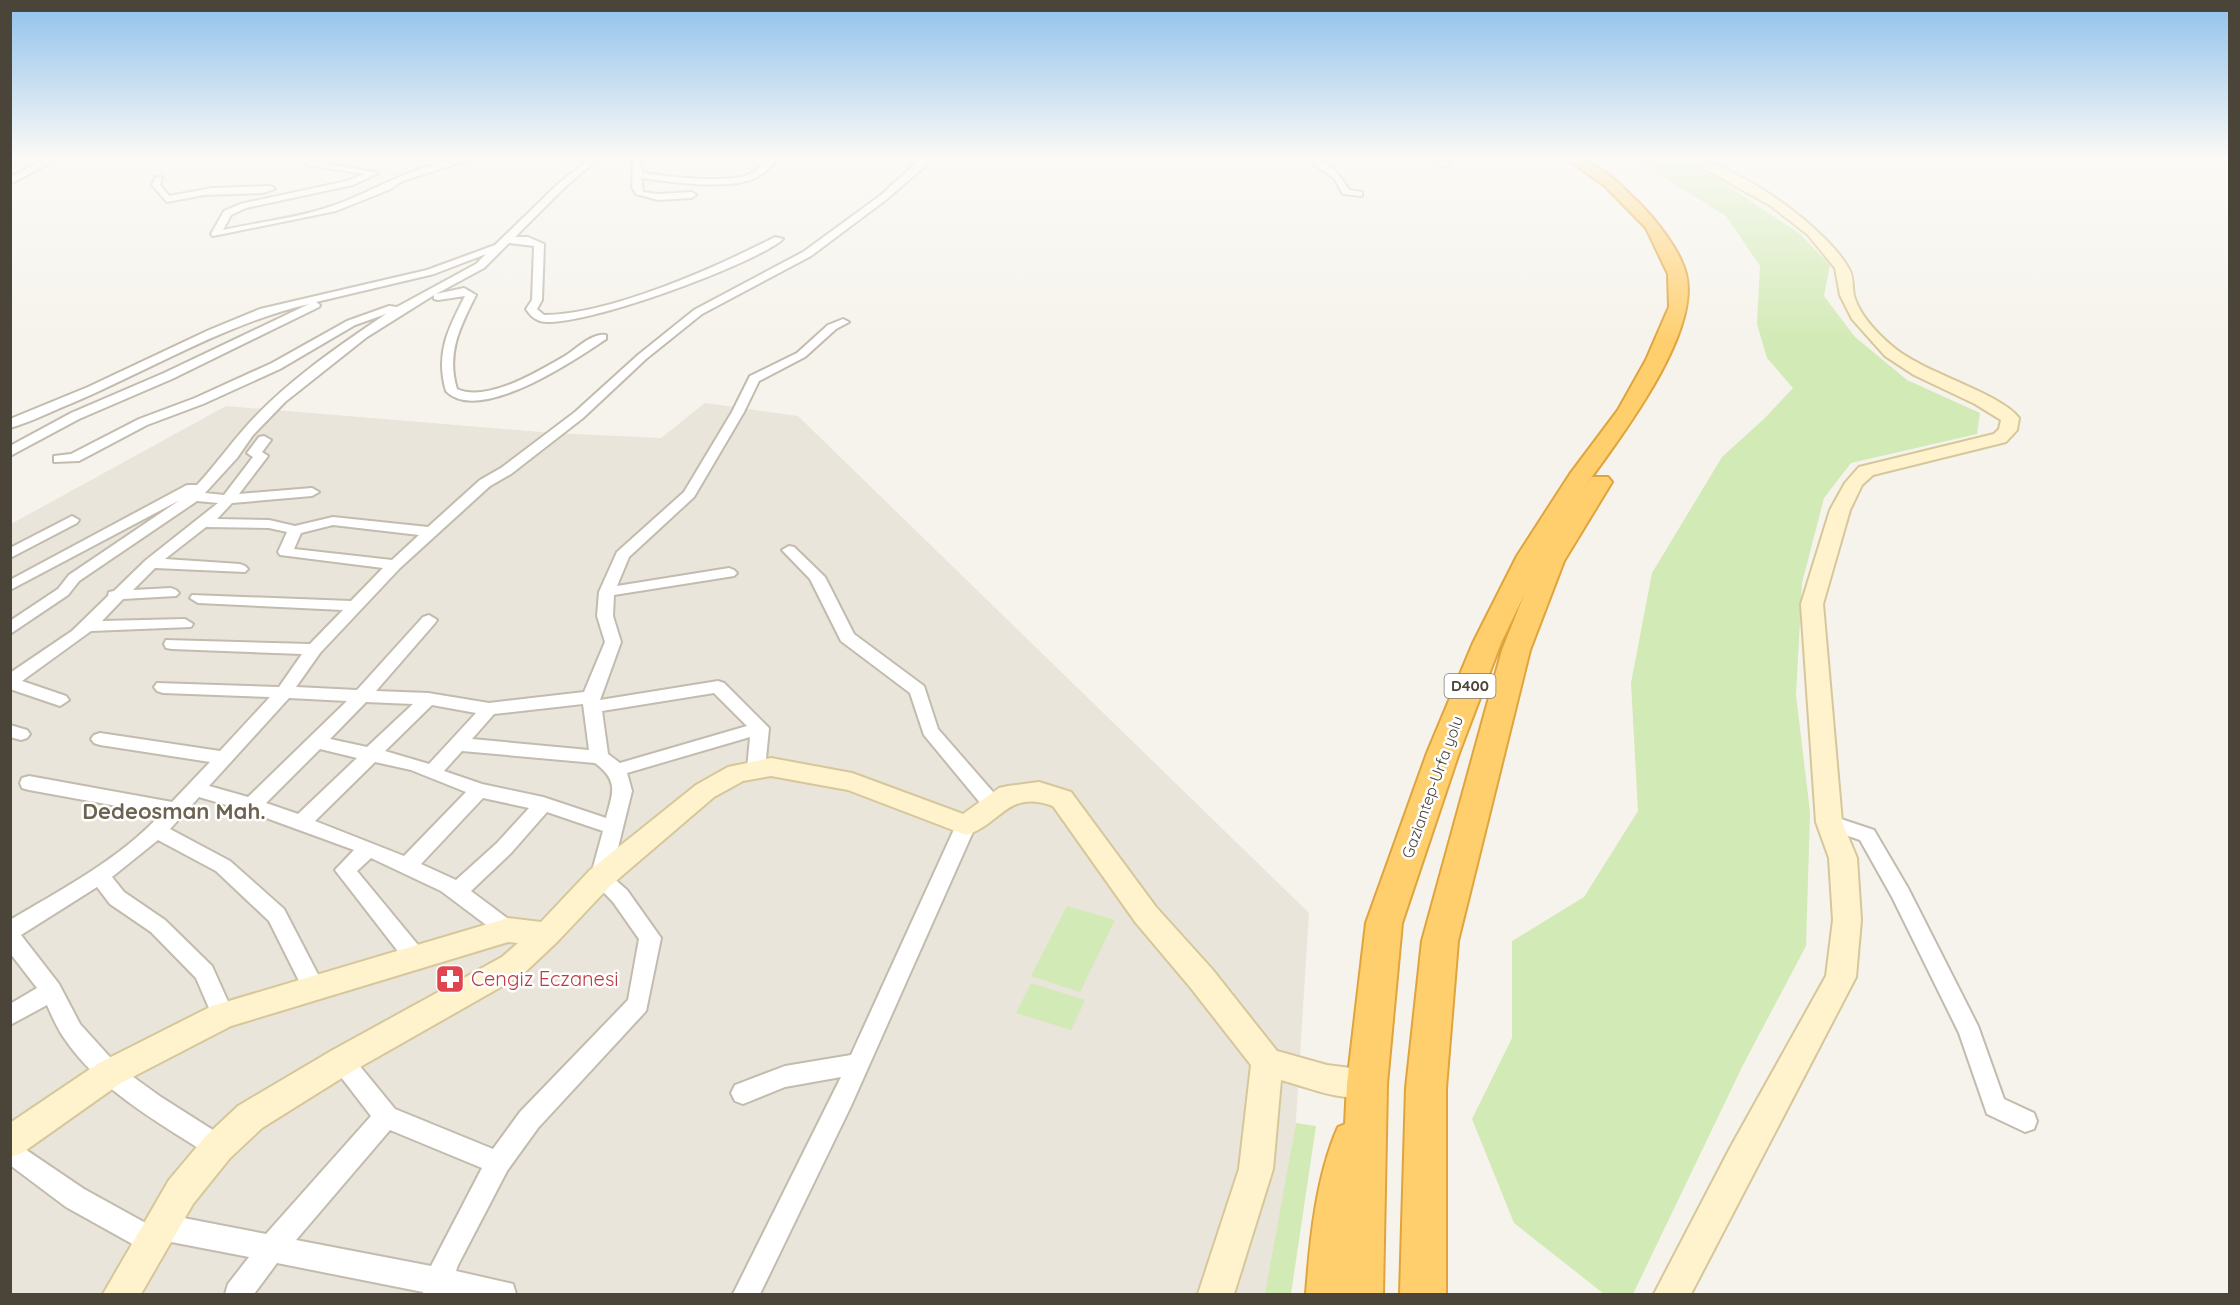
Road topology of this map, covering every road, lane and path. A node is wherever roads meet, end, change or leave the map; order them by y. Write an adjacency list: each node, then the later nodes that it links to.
1 (223, 220): 2 (street)
2 (282, 220)
3 (527, 220): 9 (street)
4 (853, 220): 25 (street)
5 (1647, 220): 93 (highway, Gaziantep-Urfa yolu / D400)
6 (1661, 220): 110 (highway, D400)
7 (1800, 220): 70 (street)
8 (778, 239): 9 (street)
9 (503, 243): 10 (street); 11 (street)
10 (348, 289): 14 (street); 16 (street)
11 (412, 304): 13 (street); 17 (street); 18 (street)
12 (843, 322): 33 (street)
13 (602, 337)
14 (10, 424)
15 (264, 440): 21 (street)
16 (10, 452)
17 (59, 459)
18 (208, 480): 20 (street); 32 (street)
19 (312, 492): 21 (street)
20 (195, 497): 21 (street); 41 (street)
21 (229, 499): 23 (street)
22 (72, 520): 27 (street)
23 (202, 523): 24 (street); 28 (street)
24 (295, 530): 25 (street); 29 (street)
25 (430, 532): 29 (street)
26 (789, 550): 68 (street)
27 (13, 552)
28 (151, 563): 30 (street); 35 (street)
29 (395, 565): 37 (street)
30 (240, 569)
31 (729, 573): 33 (street)
32 (10, 586)
33 (607, 592): 50 (street)
34 (171, 593): 35 (street)
35 (115, 596): 40 (street)
36 (198, 598): 37 (street)
37 (355, 606): 43 (street)
38 (429, 620): 47 (street)
39 (185, 624): 40 (street)
40 (86, 626): 44 (street)
41 (10, 629)
42 (172, 644): 43 (street)
43 (314, 649): 46 (street)
44 (10, 682): 49 (street)
45 (163, 687): 46 (street)
46 (282, 694): 47 (street); 58 (street)
47 (361, 697): 48 (street); 54 (street)
48 (428, 699): 51 (street); 56 (street)
49 (60, 700)
50 (591, 702): 51 (street); 52 (street); 57 (street)
51 (489, 709): 55 (street)
52 (760, 728): 59 (street); 60 (street)
53 (100, 739): 58 (street)
54 (316, 742): 56 (street); 67 (street)
55 (456, 744): 57 (street); 61 (street)
56 (370, 755): 61 (street); 71 (street)
57 (599, 757): 60 (street)
58 (223, 758): 64 (street)
59 (756, 769): 72 (street); 78 (street)
60 (617, 770): 73 (street)
61 (431, 773): 65 (street)
62 (966, 774): 68 (street)
63 (29, 783): 69 (street)
64 (197, 790): 67 (street); 69 (street)
65 (479, 790): 66 (street); 76 (street)
66 (543, 804): 73 (street); 79 (street)
67 (252, 805): 71 (street)
68 (993, 805): 72 (street); 90 (street)
69 (178, 810): 74 (street)
70 (1829, 822): 96 (street); 111 (street)
71 (300, 824): 75 (street)
72 (966, 825): 91 (street)
73 (615, 828): 78 (street)
74 (158, 831): 77 (street); 85 (street)
75 (369, 848): 76 (street); 84 (street)
76 (406, 867): 79 (street)
77 (99, 876): 81 (street); 87 (street)
78 (600, 878): 82 (street); 99 (street)
79 (458, 892): 80 (street)
80 (508, 930): 82 (street); 84 (street)
81 (10, 931)
82 (547, 934): 89 (street)
83 (10, 936): 86 (street)
84 (415, 957): 85 (street)
85 (314, 988): 87 (street)
86 (51, 991): 88 (street); 92 (street)
87 (223, 1015): 92 (street)
88 (10, 1016)
89 (342, 1061): 95 (street); 98 (street)
90 (1267, 1062): 93 (street); 107 (street)
91 (858, 1064): 94 (street); 106 (street)
92 (110, 1073): 97 (street); 98 (street)
93 (1367, 1084): 108 (highway); 109 (highway, Gaziantep-Urfa yolu / D400)
94 (743, 1093)
95 (386, 1117): 99 (street); 101 (street)
96 (2025, 1121)
97 (12, 1140): 100 (street)
98 (218, 1147): 100 (street)
99 (498, 1163): 102 (street)
100 (158, 1234): 101 (street); 103 (street)
101 (270, 1250): 102 (street); 104 (street)
102 (438, 1287): 105 (street)
103 (121, 1294)
104 (238, 1294)
105 (503, 1294)
106 (746, 1294)
107 (1216, 1294)
108 (1329, 1294)
109 (1360, 1294)
110 (1423, 1294)
111 (1672, 1294)

